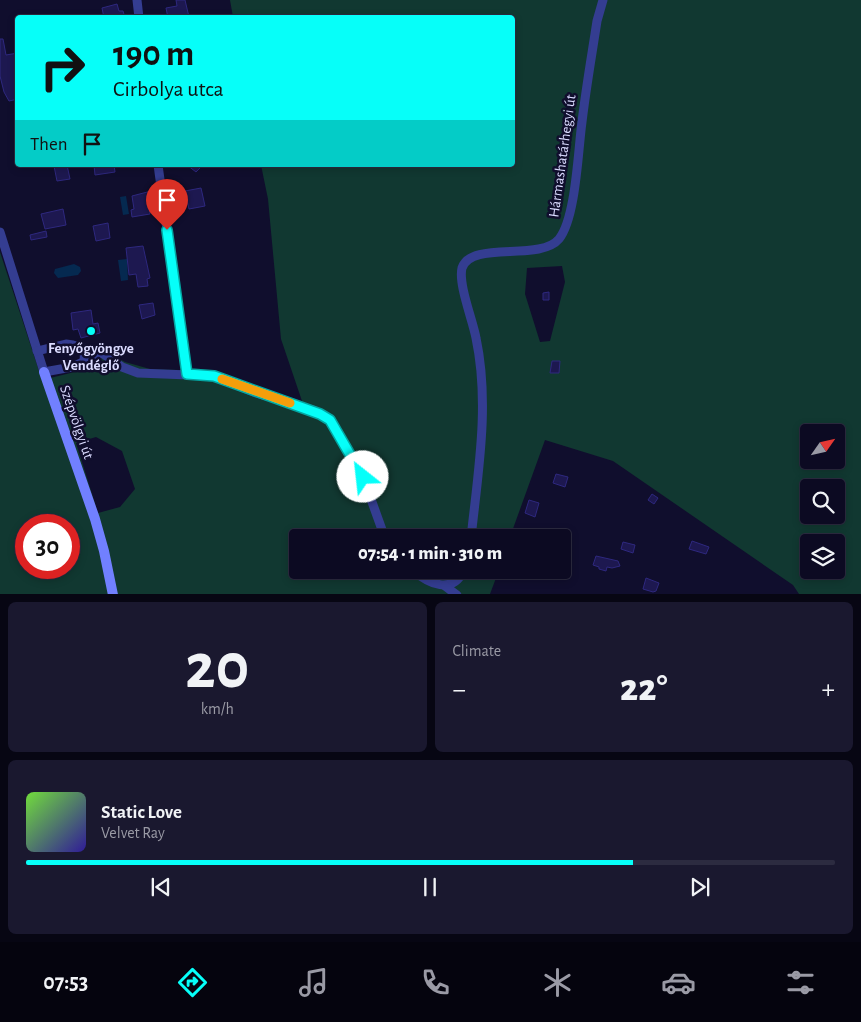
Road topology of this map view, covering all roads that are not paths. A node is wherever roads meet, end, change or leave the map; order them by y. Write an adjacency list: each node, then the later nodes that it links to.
1 (137, 0): 3 (street)
2 (603, 0): 13 (street, Hármashatárhegyi út)
3 (139, 15)
4 (158, 167): 11 (street)
5 (0, 232): 7 (street, Szépvölgyi út)
6 (78, 348): 7 (street); 8 (street); 9 (lane)
7 (37, 351): 10 (street, Szépvölgyi út)
8 (102, 353): 9 (street); 11 (street)
9 (82, 361): 10 (street)
10 (44, 372): 17 (street, Szépvölgyi út)
11 (187, 374): 12 (street)
12 (382, 529)
13 (472, 529)
14 (426, 579): 16 (street)
15 (458, 579): 16 (street)
16 (445, 586): 18 (street)
17 (113, 594)
18 (457, 594)

